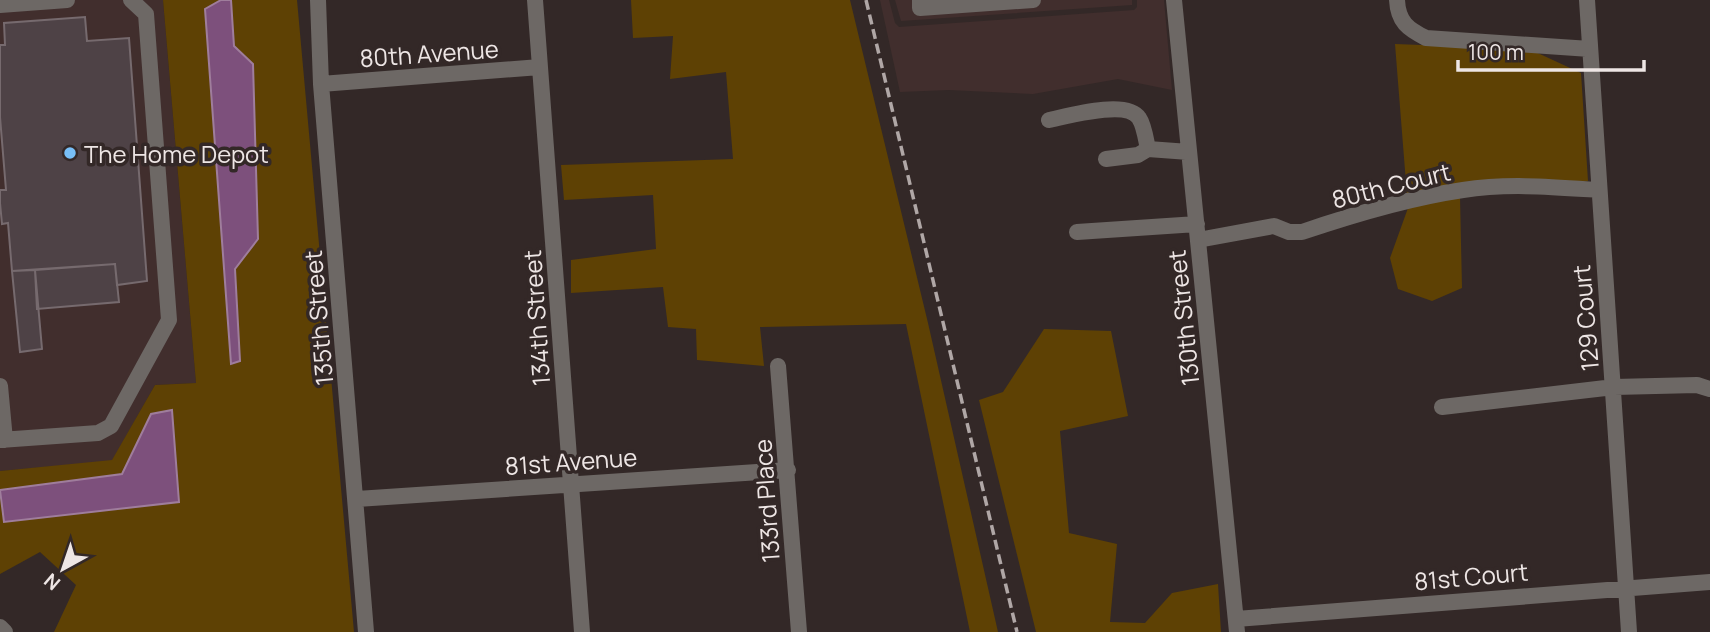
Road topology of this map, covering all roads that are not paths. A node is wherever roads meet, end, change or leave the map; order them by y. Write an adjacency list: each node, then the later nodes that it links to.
1 (67, 0): 10 (street)
2 (131, 0): 26 (street)
3 (318, 0): 13 (street, 135th Street)
4 (535, 0): 12 (street, 134th Street)
5 (920, 0): 6 (street)
6 (1033, 0)
7 (1174, 0): 16 (street, 130th Street)
8 (1397, 0): 11 (street)
9 (1587, 0): 11 (street, 129 Court)
10 (0, 5)
11 (1590, 49): 18 (street, 129 Court)
12 (540, 67): 13 (street, 80th Avenue); 28 (street, 134th Street)
13 (321, 84): 29 (street, 135th Street)
14 (1049, 120): 15 (street)
15 (1148, 149): 16 (street); 17 (street)
16 (1189, 152): 20 (street, 130th Street)
17 (1106, 159)
18 (1598, 190): 20 (street, 80th Court); 23 (street, 129 Court)
19 (1077, 232): 20 (street, 80th Court)
20 (1197, 232): 32 (street, 130th Street)
21 (778, 366): 27 (street, 133rd Place)
22 (0, 386): 26 (street)
23 (1614, 387): 24 (street); 25 (street); 31 (street, 129 Court)
24 (1710, 389)
25 (1442, 407)
26 (2, 440)
27 (788, 470): 28 (street, 81st Avenue); 37 (street, 133rd Place)
28 (571, 484): 29 (street, 81st Avenue); 36 (street, 134th Street)
29 (357, 499): 35 (street, 135th Street)
30 (1710, 582): 31 (street, 81st Court)
31 (1626, 587): 32 (street, 81st Court); 38 (street, 129 Court)
32 (1237, 625)
33 (0, 627): 34 (street)
34 (5, 632)
35 (366, 632)
36 (582, 632)
37 (799, 632)
38 (1629, 632)

